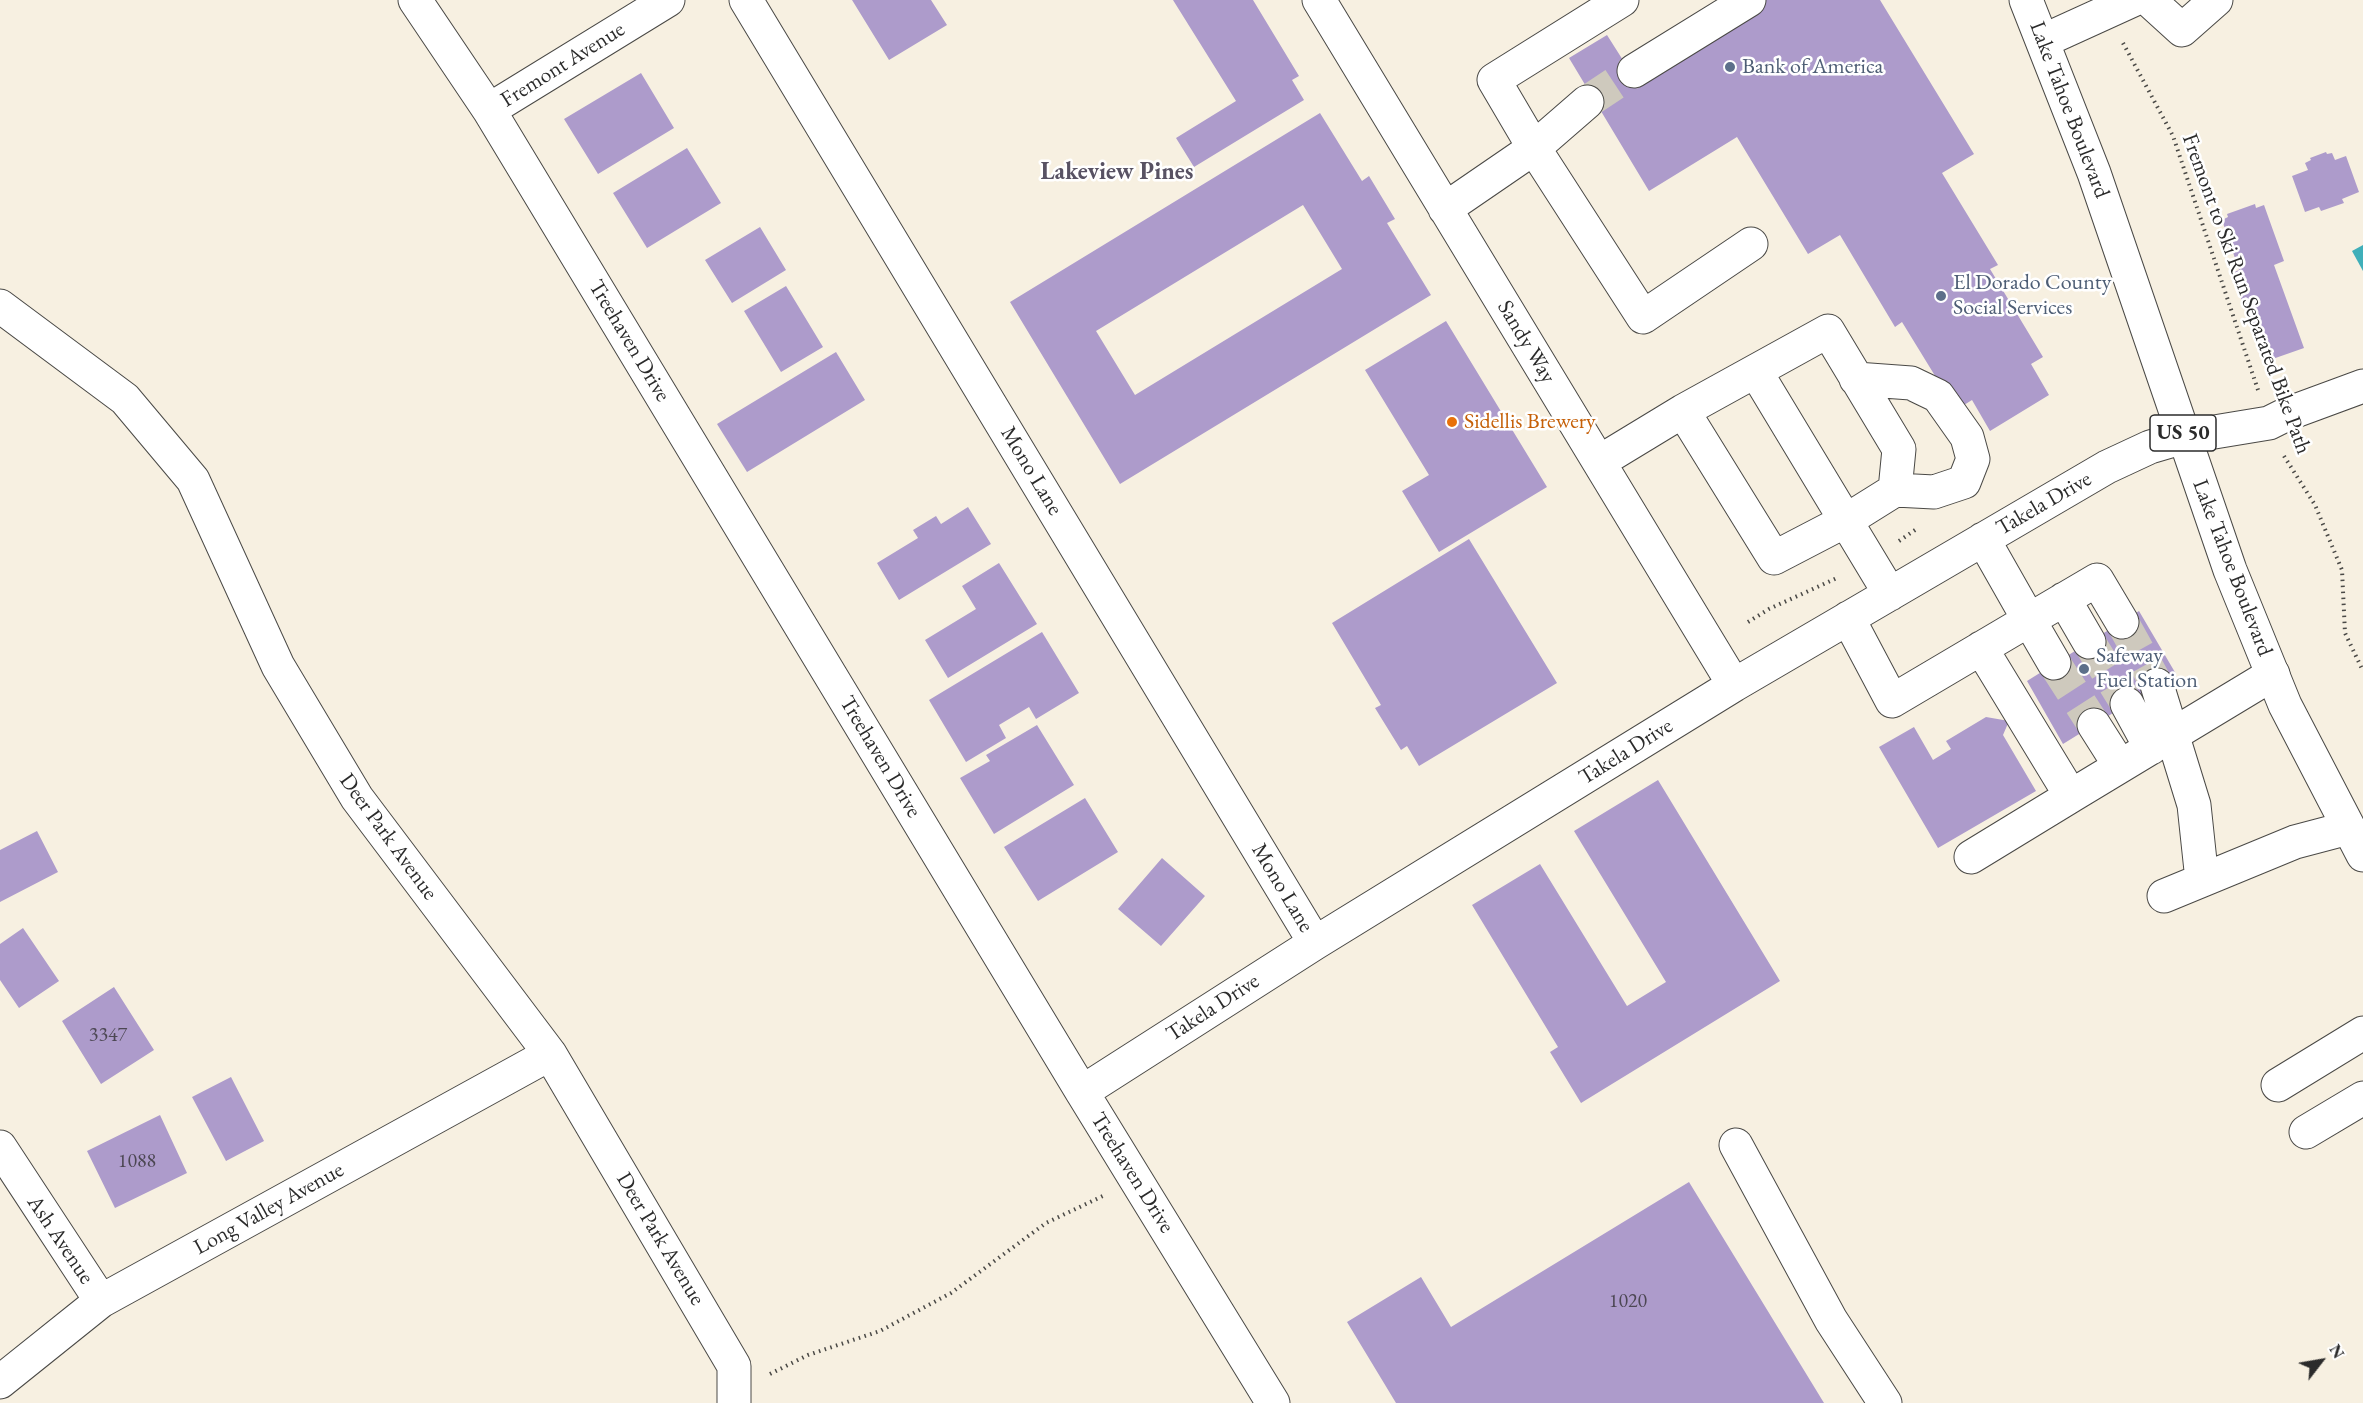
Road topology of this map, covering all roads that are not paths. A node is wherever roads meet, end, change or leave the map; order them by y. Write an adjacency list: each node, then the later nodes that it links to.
1 (415, 0): 14 (main road, Treehaven Drive)
2 (668, 0): 14 (main road, Fremont Avenue)
3 (746, 0): 48 (main road, Mono Lane)
4 (1318, 0): 16 (main road, Sandy Way)
5 (1622, 0): 15 (main road)
6 (1749, 0): 12 (main road)
7 (2026, 0): 11 (main road, Lake Tahoe Boulevard / US 50)
8 (2149, 0): 9 (main road)
9 (2216, 0)
10 (2119, 6): 11 (main road)
11 (2043, 41): 23 (main road, Lake Tahoe Boulevard / US 50)
12 (1634, 71)
13 (1587, 102): 15 (main road)
14 (489, 110): 52 (main road, Treehaven Drive)
15 (1534, 148): 16 (main road); 17 (main road)
16 (1445, 209): 24 (main road, Sandy Way)
17 (1751, 244)
18 (0, 306): 50 (main road, Deer Park Avenue)
19 (1755, 372): 20 (main road); 22 (main road); 26 (main road)
20 (1856, 379): 25 (main road); 25 (main road)
21 (2363, 386): 23 (main road, Takela Drive)
22 (1683, 411): 24 (main road); 26 (main road)
23 (2184, 437): 27 (main road, Takela Drive); 36 (main road, Lake Tahoe Boulevard / US 50)
24 (1599, 462): 37 (main road, Sandy Way)
25 (1895, 490): 26 (main road)
26 (1846, 520): 28 (main road)
27 (1983, 539): 28 (main road, Takela Drive); 31 (main road)
28 (1890, 594): 30 (main road, Takela Drive)
29 (2064, 599): 31 (main road); 32 (main road); 33 (main road)
30 (1848, 618): 34 (main road); 37 (main road, Takela Drive)
31 (2029, 620): 34 (main road); 35 (main road)
32 (2122, 622)
33 (2089, 642)
34 (1981, 648): 43 (main road)
35 (2054, 663)
36 (2272, 674): 41 (main road); 44 (main road, Lake Tahoe Boulevard / US 50)
37 (1734, 685): 48 (main road, Takela Drive)
38 (2157, 685): 41 (main road)
39 (2127, 704): 41 (main road)
40 (2094, 725): 42 (main road)
41 (2162, 742): 42 (main road); 46 (main road)
42 (2120, 766): 43 (main road)
43 (2070, 796): 45 (main road)
44 (2356, 842): 46 (main road)
45 (1971, 857)
46 (2202, 880): 47 (main road)
47 (2164, 896)
48 (1315, 943): 52 (main road, Takela Drive)
49 (2363, 1033): 51 (main road)
50 (550, 1054): 57 (main road, Long Valley Avenue); 59 (main road, Deer Park Avenue)
51 (2278, 1085)
52 (1082, 1092): 60 (main road, Treehaven Drive)
53 (2363, 1098): 54 (main road)
54 (2306, 1132)
55 (1736, 1145): 61 (main road)
56 (0, 1147): 57 (main road, Ash Avenue)
57 (101, 1301): 58 (main road, Long Valley Avenue)
58 (0, 1382)
59 (734, 1397)
60 (1273, 1403)
61 (1885, 1403)

